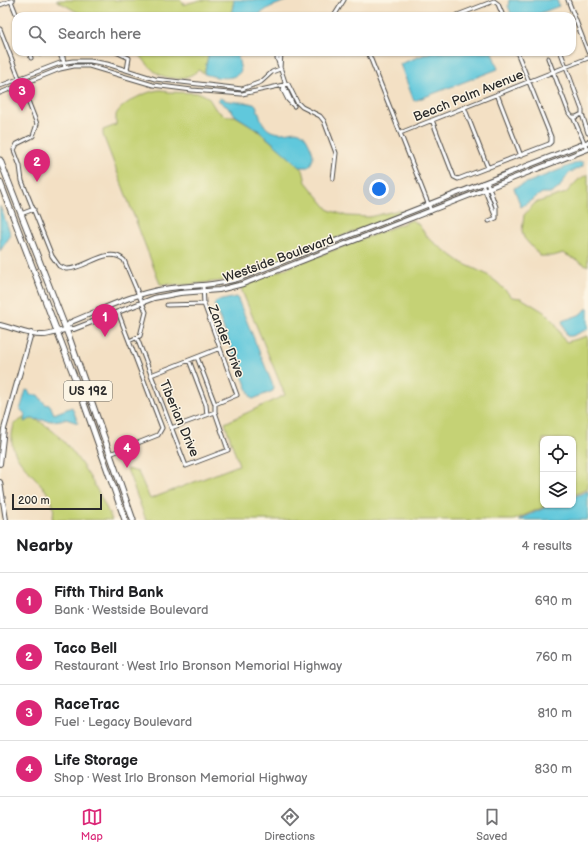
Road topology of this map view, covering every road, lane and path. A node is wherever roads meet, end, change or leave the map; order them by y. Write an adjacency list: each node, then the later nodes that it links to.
1 (12, 0): 4 (street); 5 (street)
2 (344, 0): 6 (street)
3 (568, 0): 9 (street)
4 (0, 4)
5 (16, 12)
6 (336, 12)
7 (465, 12): 8 (street)
8 (501, 12)
9 (573, 12)
10 (576, 21): 12 (street)
11 (0, 29): 28 (street)
12 (588, 52)
13 (61, 56): 22 (street)
14 (62, 56): 22 (street)
15 (125, 56): 26 (street)
16 (277, 56): 25 (street)
17 (370, 56): 42 (street)
18 (519, 56): 29 (street)
19 (562, 56): 23 (street)
20 (548, 58): 27 (street)
21 (588, 58): 23 (street, Beach Palm Avenue)
22 (63, 61): 24 (street); 26 (street); 28 (street)
23 (566, 67): 27 (street, Beach Palm Avenue); 37 (street)
24 (65, 68): 30 (street); 32 (street)
25 (280, 69): 26 (street); 32 (street)
26 (127, 70)
27 (553, 72): 29 (street, Beach Palm Avenue); 38 (street)
28 (19, 79): 30 (street); 31 (street)
29 (529, 82): 34 (street, Beach Palm Avenue); 46 (street)
30 (22, 85): 33 (street); 59 (street)
31 (0, 86)
32 (284, 86): 35 (street); 35 (street)
33 (0, 93)
34 (497, 94): 36 (street, Beach Palm Avenue); 46 (street)
35 (297, 102): 49 (street)
36 (464, 107): 39 (street, Beach Palm Avenue); 48 (street)
37 (582, 114): 38 (street); 40 (street)
38 (573, 117): 41 (street)
39 (432, 120): 42 (street, Beach Palm Avenue); 48 (street)
40 (584, 123): 41 (street); 43 (street)
41 (577, 125): 44 (street)
42 (400, 133): 57 (street)
43 (588, 133)
44 (586, 142): 45 (street); 51 (street, Westside Boulevard)
45 (587, 149): 53 (street, Westside Boulevard)
46 (521, 156): 48 (street)
47 (0, 160): 61 (highway, US 192)
48 (488, 168)
49 (333, 178)
50 (0, 182): 58 (highway, US 192)
51 (487, 182): 52 (street, Westside Boulevard); 53 (street)
52 (482, 183): 54 (street); 57 (street, Westside Boulevard)
53 (489, 187): 54 (street, Westside Boulevard); 55 (street)
54 (484, 189): 56 (street); 60 (street, Westside Boulevard)
55 (494, 201): 56 (street); 62 (street)
56 (489, 203): 62 (street)
57 (428, 205): 60 (street); 64 (street, Westside Boulevard)
58 (10, 206): 61 (highway); 73 (highway, US 192)
59 (34, 209): 61 (street); 66 (street)
60 (432, 211): 65 (street, Westside Boulevard)
61 (21, 214): 72 (highway, US 192)
62 (496, 218): 63 (street)
63 (489, 221)
64 (203, 285): 65 (street); 66 (street, Westside Boulevard)
65 (204, 292): 67 (street, Westside Boulevard); 68 (street)
66 (139, 295): 67 (street); 72 (street, Westside Boulevard)
67 (142, 303): 70 (street, Westside Boulevard); 75 (street)
68 (204, 304): 69 (street, Zander Drive); 77 (street, Zander Drive)
69 (167, 305)
70 (118, 312): 72 (street, Westside Boulevard); 76 (street)
71 (0, 325): 74 (street)
72 (65, 328): 73 (street); 86 (highway, US 192)
73 (58, 331): 74 (street); 85 (highway, US 192)
74 (31, 333): 88 (street)
75 (137, 338): 76 (street); 80 (street, Tiberian Drive)
76 (129, 342): 86 (street)
77 (220, 348): 78 (street); 81 (street, Zander Drive)
78 (197, 357): 79 (street); 81 (street, Tiberian Drive)
79 (189, 360): 80 (street); 83 (street, Tiberian Drive)
80 (151, 374): 84 (street, Tiberian Drive)
81 (215, 404): 82 (street, Tiberian Drive)
82 (215, 412): 83 (street); 84 (street, Tiberian Drive)
83 (206, 415): 84 (street)
84 (171, 428)
85 (99, 445): 86 (highway); 87 (highway, US 192)
86 (110, 454): 89 (highway, US 192)
87 (103, 458): 89 (highway); 92 (highway, US 192)
88 (0, 464)
89 (114, 467): 93 (highway, US 192)
90 (0, 482): 91 (street)
91 (6, 520)
92 (125, 520)
93 (133, 520)

